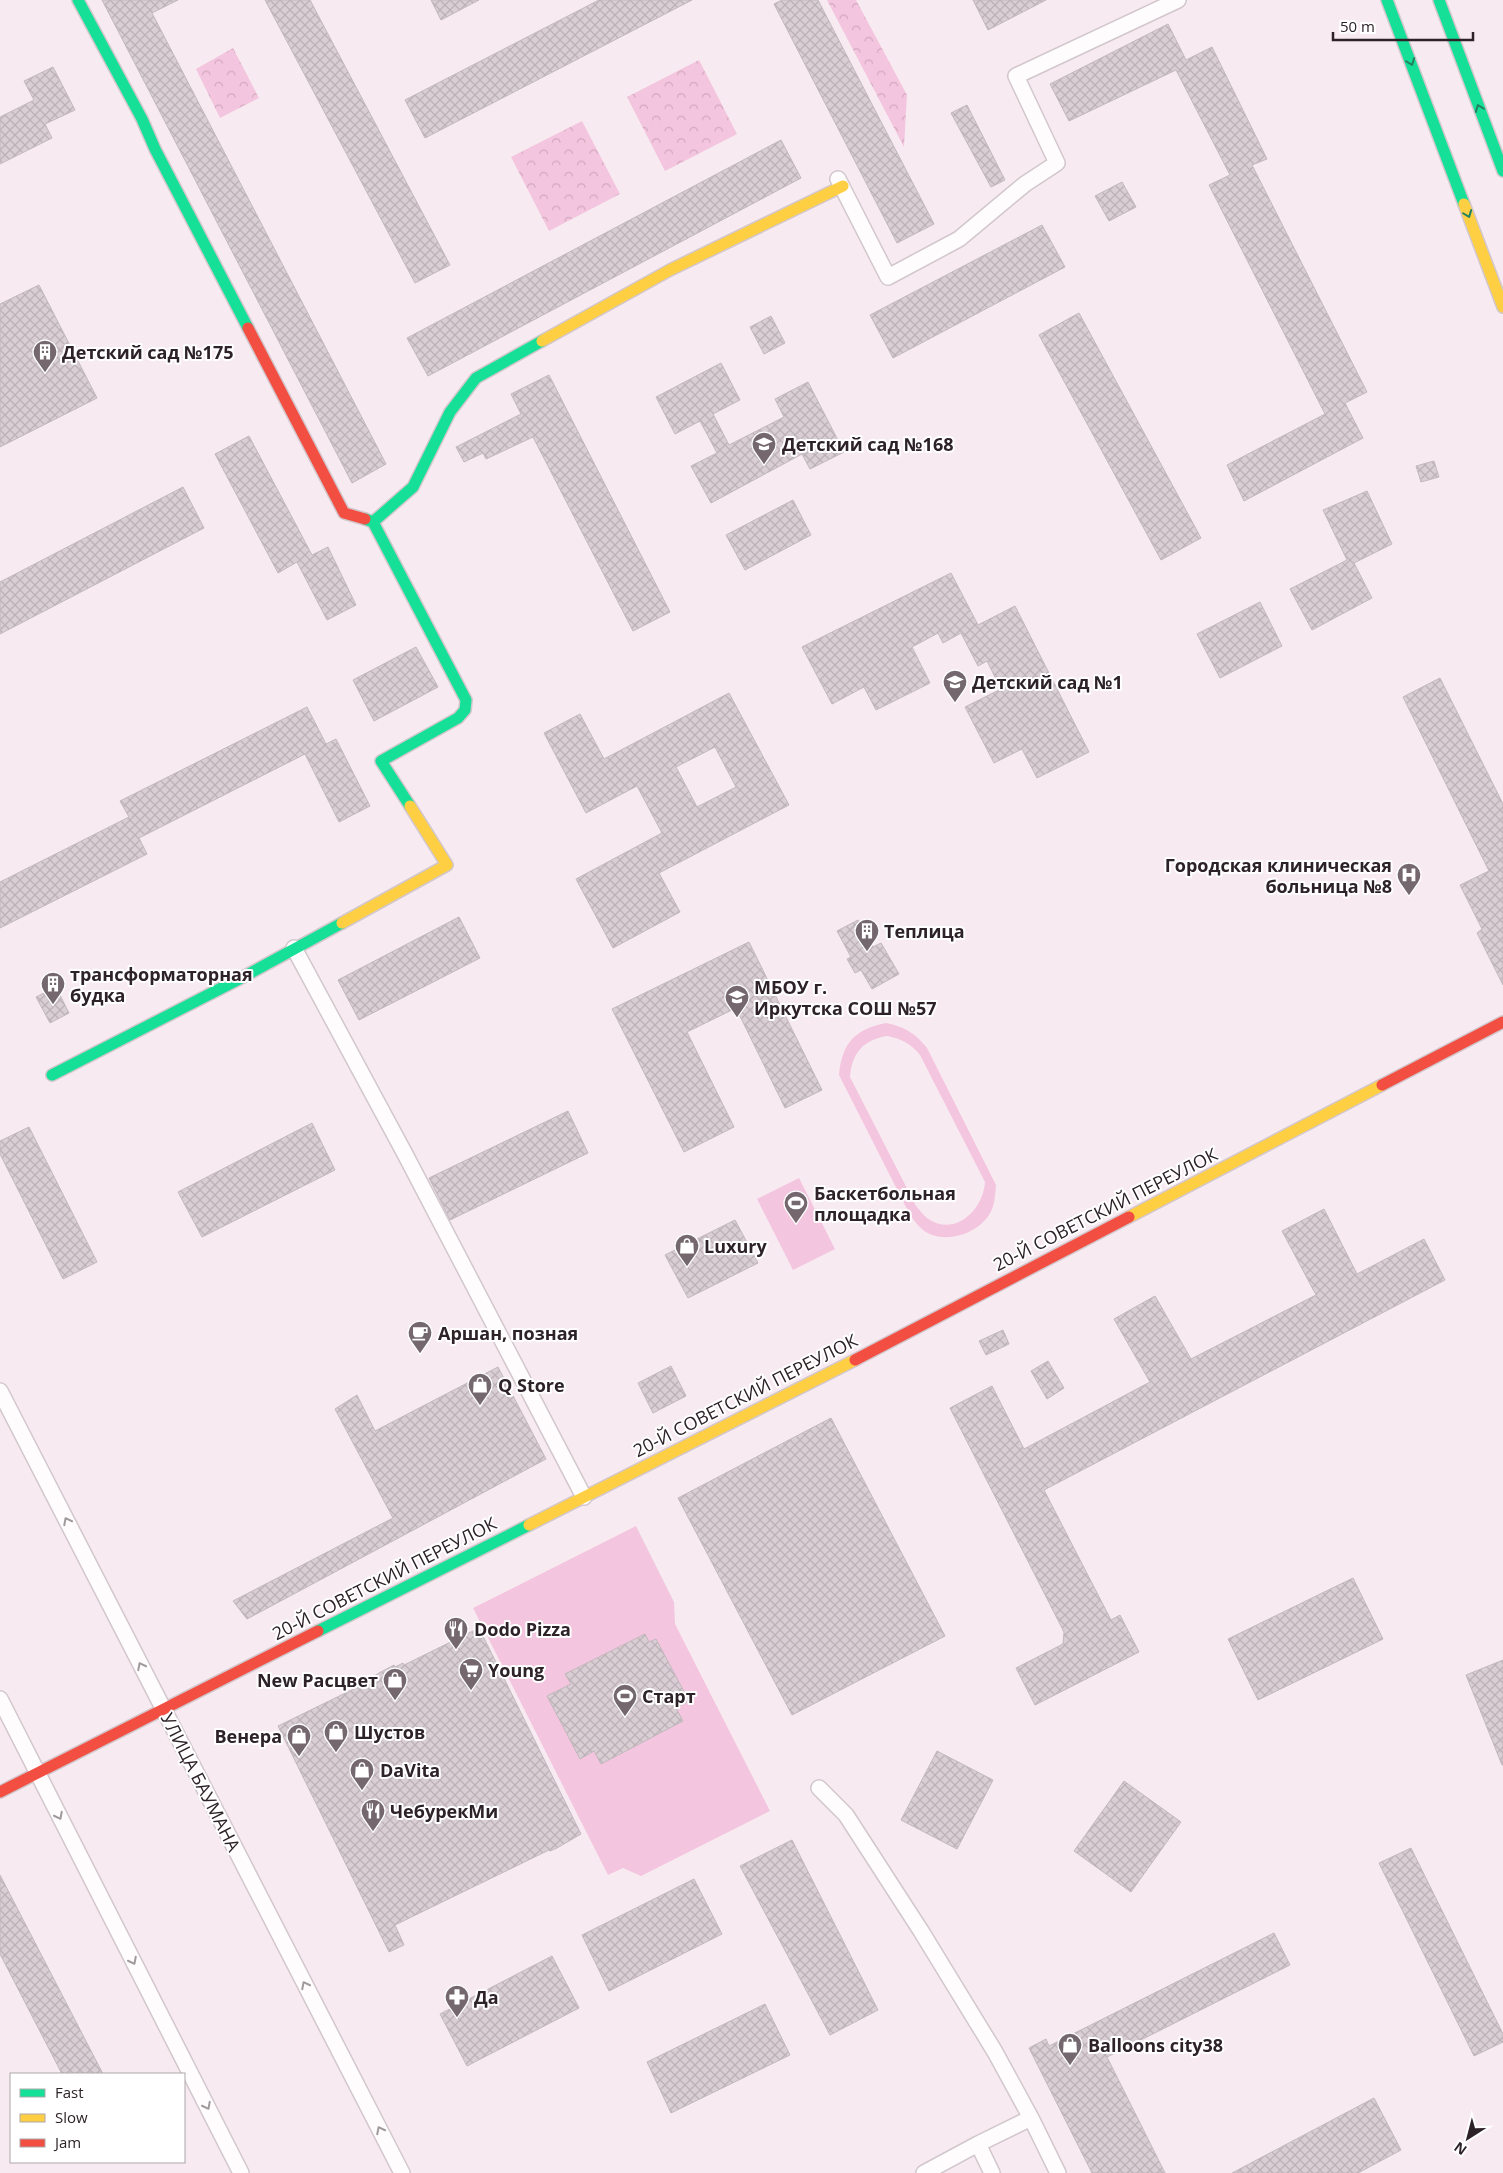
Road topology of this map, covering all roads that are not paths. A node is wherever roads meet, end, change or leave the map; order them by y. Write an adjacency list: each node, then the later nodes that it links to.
1 (78, 0): 8 (street)
2 (1178, 0): 6 (street)
3 (1387, 0): 7 (street, one-way to 7)
4 (1439, 0): 5 (street, one-way to 4)
5 (1503, 171)
6 (840, 182): 8 (street)
7 (1503, 307)
8 (373, 522): 9 (street)
9 (294, 948): 11 (street); 13 (street)
10 (1503, 1022): 13 (street, 20-Й СОВЕТСКИЙ ПЕРЕУЛОК)
11 (52, 1075)
12 (0, 1391): 15 (street, УЛИЦА БАУМАНА, one-way to 12)
13 (584, 1497): 15 (street, 20-Й СОВЕТСКИЙ ПЕРЕУЛОК)
14 (0, 1699): 16 (street)
15 (163, 1709): 16 (street, 20-Й СОВЕТСКИЙ ПЕРЕУЛОК); 22 (street, УЛИЦА БАУМАНА, one-way to 15)
16 (37, 1773): 18 (street, 20-Й СОВЕТСКИЙ ПЕРЕУЛОК); 21 (street, one-way to 21)
17 (819, 1788): 19 (street)
18 (0, 1792)
19 (1031, 2118): 20 (street); 25 (street)
20 (978, 2144): 23 (street); 24 (street)
21 (242, 2173)
22 (402, 2173)
23 (924, 2173)
24 (992, 2173)
25 (1058, 2173)

